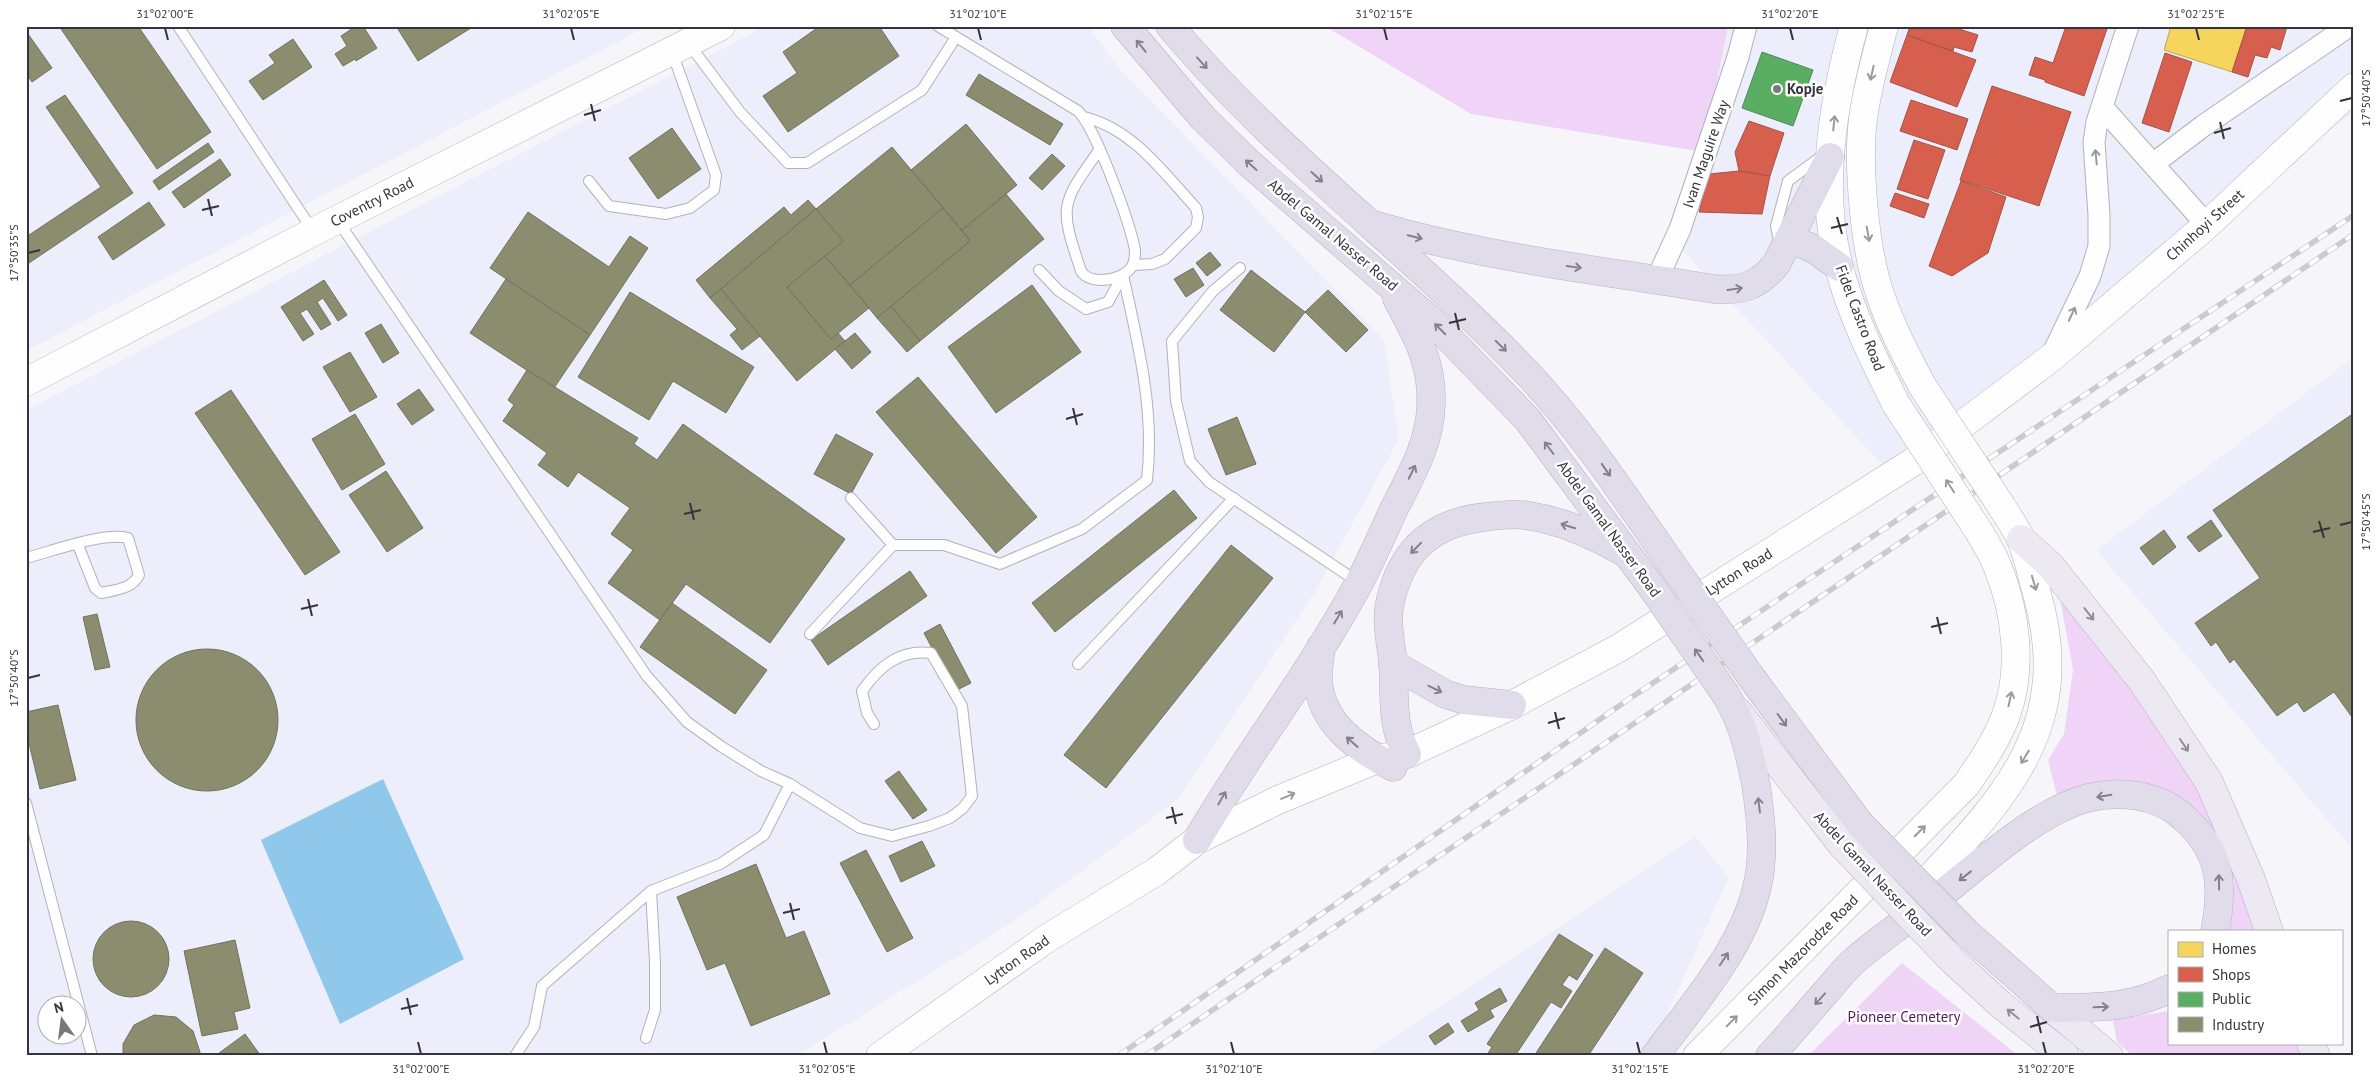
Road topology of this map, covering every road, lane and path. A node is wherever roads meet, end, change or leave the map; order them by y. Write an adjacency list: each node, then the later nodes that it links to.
1 (178, 26): 21 (lane)
2 (938, 26): 11 (lane)
3 (1125, 26): 29 (highway, Abdel Gamal Nasser Road, one-way to 3)
4 (1170, 26): 19 (highway, Abdel Gamal Nasser Road, one-way to 19)
5 (1746, 26): 28 (street, Ivan Maguire Way)
6 (1854, 26): 16 (main road, Fidel Castro Road, one-way to 6)
7 (1884, 26): 35 (main road, Fidel Castro Road, one-way to 35, bridge)
8 (2128, 26): 13 (street)
9 (2349, 26): 17 (street)
10 (700, 36): 11 (lane); 18 (lane); 21 (main road, Coventry Road)
11 (956, 37): 14 (lane)
12 (2354, 87): 20 (main road, Chinhoyi Street)
13 (2103, 108): 17 (street); 30 (street, one-way to 13)
14 (1084, 117): 15 (lane); 23 (lane)
15 (1100, 149): 23 (lane); 27 (lane)
16 (1831, 153): 22 (highway); 24 (main road, Fidel Castro Road)
17 (2153, 164): 20 (street)
18 (589, 181)
19 (1368, 224): 28 (highway, one-way to 28); 58 (highway, Abdel Gamal Nasser Road, one-way to 58, bridge)
20 (2207, 225): 30 (main road, Chinhoyi Street)
21 (325, 226): 31 (main road, Coventry Road); 49 (lane)
22 (1786, 246): 24 (highway); 28 (highway, one-way to 22)
23 (1133, 265): 27 (lane)
24 (1839, 267): 34 (main road, Fidel Castro Road, one-way to 24, bridge)
25 (1240, 268): 33 (lane)
26 (1039, 270): 27 (lane)
27 (1123, 274): 37 (lane)
28 (1657, 280)
29 (1388, 282): 38 (highway, Abdel Gamal Nasser Road, one-way to 29); 40 (highway, one-way to 29)
30 (2051, 358): 46 (main road, Lytton Road)
31 (26, 382)
32 (851, 498): 37 (lane)
33 (1234, 498): 40 (lane); 43 (lane)
34 (1976, 527): 65 (main road, Simon Mazorodze Road, one-way to 34)
35 (2021, 539): 55 (main road, one-way to 55); 56 (main road, one-way to 56)
36 (78, 545): 36 (lane); 39 (lane)
37 (893, 545): 41 (lane)
38 (1628, 554): 44 (highway, one-way to 44); 45 (highway, Abdel Gamal Nasser Road, one-way to 38, bridge)
39 (26, 558)
40 (1359, 583): 42 (highway, one-way to 40)
41 (810, 634)
42 (1321, 647): 48 (highway, one-way to 42); 51 (highway, one-way to 42)
43 (1078, 664)
44 (1393, 664): 46 (highway, one-way to 46); 48 (highway)
45 (1730, 701): 64 (highway, one-way to 45); 67 (main road, Abdel Gamal Nasser Road, one-way to 45, bridge)
46 (1512, 705): 48 (main road, Lytton Road)
47 (874, 724): 49 (lane)
48 (1392, 760): 51 (main road, Lytton Road, one-way to 48); 52 (main road, Lytton Road)
49 (790, 784): 53 (lane)
50 (26, 803): 61 (lane)
51 (1197, 840): 52 (main road, Lytton Road)
52 (1156, 871): 63 (main road, Lytton Road)
53 (651, 891): 59 (lane); 62 (lane)
54 (2215, 930): 56 (highway, one-way to 56)
55 (2269, 930)
56 (1852, 963): 66 (highway, one-way to 66)
57 (2168, 989): 58 (highway, one-way to 57)
58 (2052, 1008): 68 (main road, Abdel Gamal Nasser Road)
59 (646, 1038)
60 (2311, 1044): 69 (main road)
61 (92, 1056)
62 (515, 1056)
63 (880, 1056)
64 (1655, 1056)
65 (1697, 1056)
66 (1770, 1056)
67 (2065, 1056)
68 (2109, 1056)
69 (2316, 1056)

